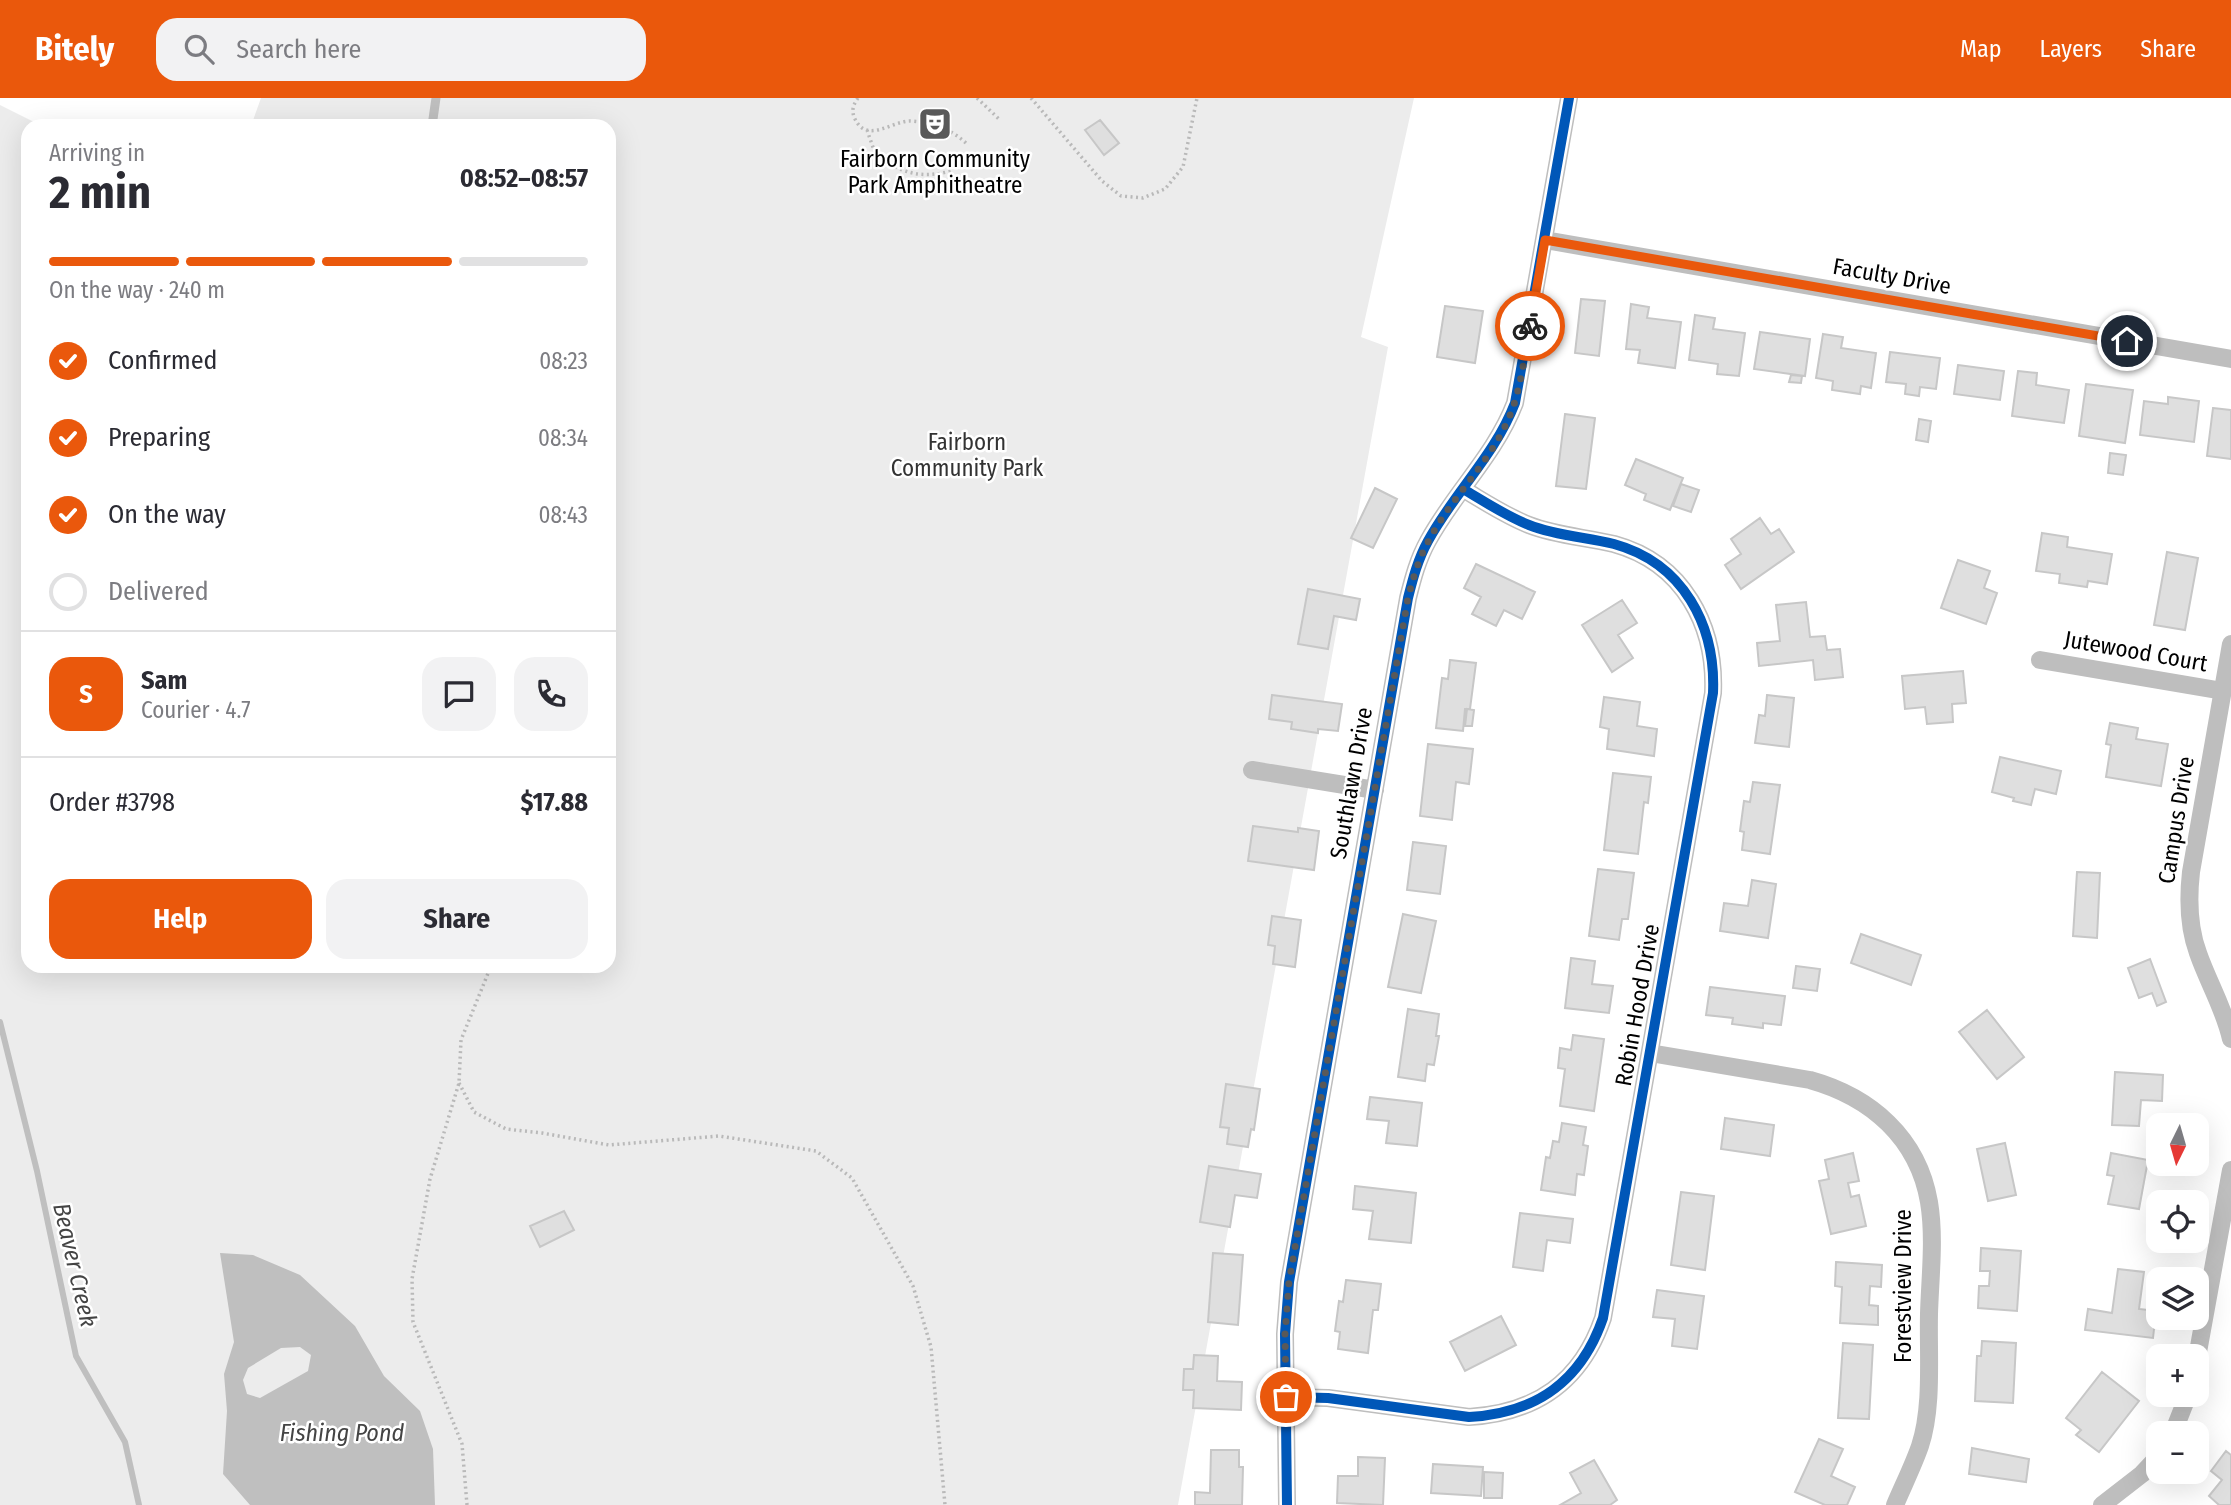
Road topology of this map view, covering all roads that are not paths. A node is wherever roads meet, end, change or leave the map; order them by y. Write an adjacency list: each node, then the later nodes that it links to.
1 (436, 98): 3 (lane)
2 (1569, 98): 4 (street, Southlawn Drive)
3 (433, 119)
4 (1545, 240): 5 (street, Faculty Drive); 6 (street, Southlawn Drive)
5 (2231, 359)
6 (1464, 489): 11 (street, Southlawn Drive); 13 (street, Robin Hood Drive)
7 (2231, 644): 9 (street, Campus Drive)
8 (2040, 660): 9 (street, Jutewood Court)
9 (2223, 691): 12 (street, Campus Drive)
10 (1252, 770): 11 (street)
11 (1376, 790): 16 (street, Southlawn Drive)
12 (2231, 1039)
13 (1650, 1053): 16 (street, Robin Hood Drive); 18 (street, Forestview Drive)
14 (2231, 1170): 15 (street)
15 (2199, 1344)
16 (1286, 1397): 19 (street, Southlawn Drive)
17 (2146, 1470): 20 (street)
18 (1902, 1503)
19 (1287, 1505)
20 (2102, 1505)

